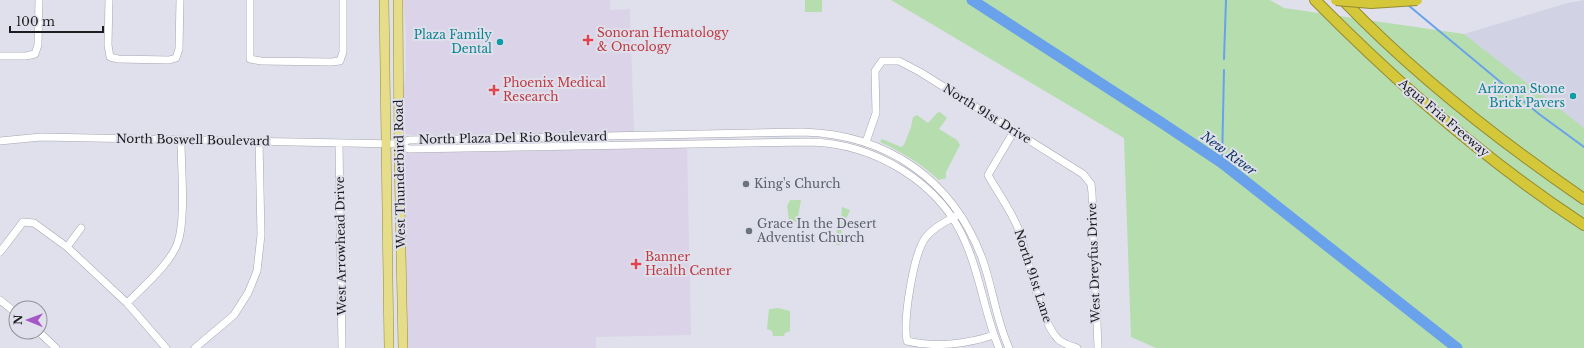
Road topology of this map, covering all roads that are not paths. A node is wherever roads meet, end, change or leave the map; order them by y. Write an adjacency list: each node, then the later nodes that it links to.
1 (39, 0): 12 (street)
2 (109, 0): 3 (street)
3 (180, 0)
4 (250, 0): 5 (street)
5 (343, 0)
6 (384, 0): 27 (main road, West Thunderbird Road)
7 (398, 0): 28 (main road, West Thunderbird Road)
8 (1315, 0): 39 (highway, Agua Fria Freeway)
9 (1336, 0): 11 (highway, bridge)
10 (1343, 0): 36 (highway, Agua Fria Freeway)
11 (1417, 0)
12 (0, 56)
13 (1014, 131): 23 (street, North 91st Drive); 35 (street, North 91st Drive); 56 (street, North 91st Lane)
14 (732, 134): 15 (street, North Plaza Del Rio Boulevard); 16 (street, North Plaza Del Rio Boulevard); 25 (street)
15 (834, 134): 23 (street, North Plaza Del Rio Boulevard); 26 (street)
16 (677, 135): 17 (street, North Plaza Del Rio Boulevard); 29 (street)
17 (617, 136): 18 (street, North Plaza Del Rio Boulevard); 31 (street)
18 (560, 137): 19 (street, North Plaza Del Rio Boulevard); 30 (street)
19 (474, 138): 28 (street, North Plaza Del Rio Boulevard); 32 (street)
20 (180, 140): 21 (street, North Boswell Boulevard); 22 (street, North Boswell Boulevard); 44 (street)
21 (0, 141)
22 (259, 141): 24 (street, North Boswell Boulevard); 50 (street)
23 (866, 142): 33 (street, North Plaza Del Rio Boulevard)
24 (339, 143): 27 (street, North Boswell Boulevard); 51 (street, West Arrowhead Drive)
25 (732, 143): 26 (street, North Plaza Del Rio Boulevard); 29 (street, North Plaza Del Rio Boulevard)
26 (832, 143): 34 (street, North Plaza Del Rio Boulevard)
27 (386, 144): 28 (street); 52 (main road, West Thunderbird Road)
28 (398, 144): 32 (street, North Plaza Del Rio Boulevard); 53 (main road, West Thunderbird Road)
29 (677, 144): 31 (street, North Plaza Del Rio Boulevard)
30 (560, 146): 31 (street, North Plaza Del Rio Boulevard); 32 (street, North Plaza Del Rio Boulevard)
31 (617, 146)
32 (474, 148)
33 (909, 163): 34 (street); 37 (street, North Plaza Del Rio Boulevard)
34 (905, 171): 38 (street, North Plaza Del Rio Boulevard)
35 (1088, 179): 57 (street, West Dreyfus Drive)
36 (1584, 199)
37 (960, 214): 38 (street); 55 (street, North Plaza Del Rio Boulevard)
38 (952, 218): 46 (street, North Plaza Del Rio Boulevard); 46 (street)
39 (1584, 225)
40 (81, 228): 41 (street)
41 (67, 247): 42 (street); 44 (street)
42 (0, 252)
43 (0, 300): 45 (street)
44 (127, 303): 49 (street)
45 (8, 306)
46 (994, 335): 54 (street, North Plaza Del Rio Boulevard)
47 (48, 340): 48 (street)
48 (56, 348)
49 (166, 348)
50 (195, 348)
51 (342, 348)
52 (389, 348)
53 (403, 348)
54 (999, 348)
55 (1009, 348)
56 (1077, 348)
57 (1098, 348)

